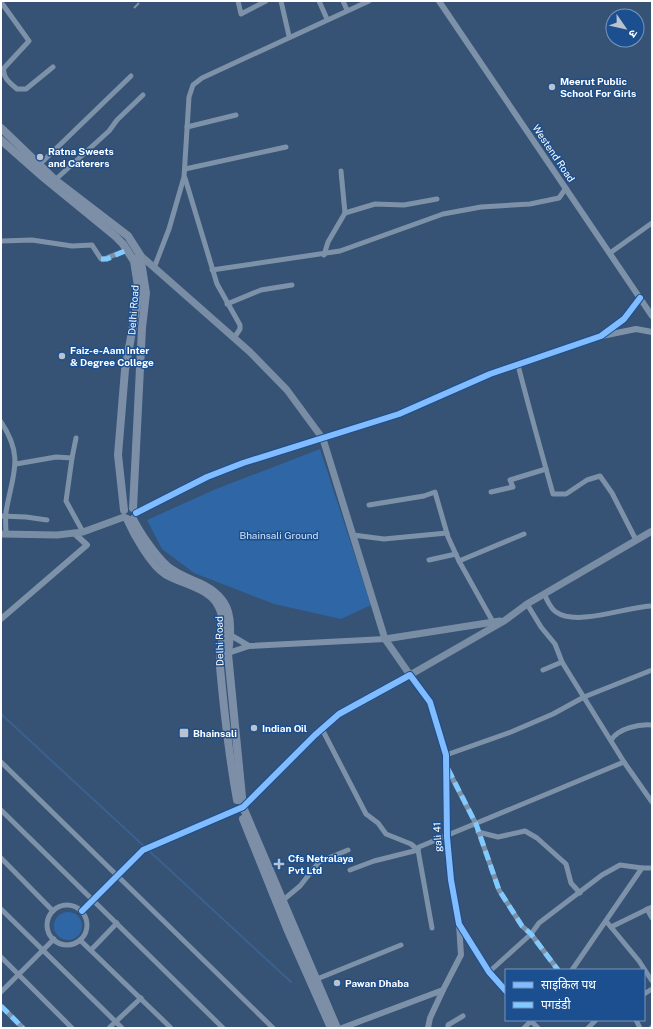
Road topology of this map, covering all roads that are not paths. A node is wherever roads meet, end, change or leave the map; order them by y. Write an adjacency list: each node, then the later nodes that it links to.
1 (238, 1): 2 (street)
2 (266, 1)
3 (281, 1): 11 (street)
4 (319, 1): 10 (street)
5 (343, 1): 9 (street)
6 (369, 1): 9 (street)
7 (440, 1): 25 (street, Westend Road)
8 (1, 2): 12 (street)
9 (347, 10): 10 (street)
10 (327, 19): 11 (street)
11 (289, 36): 16 (street)
12 (53, 67)
13 (131, 76): 20 (street)
14 (143, 95): 24 (street)
15 (236, 115): 16 (street)
16 (187, 127): 21 (street)
17 (1, 128): 20 (main road, Delhi Road)
18 (2, 143): 20 (main road)
19 (286, 147): 21 (street)
20 (36, 167): 24 (main road, Delhi Road); 30 (main road)
21 (185, 169): 23 (street)
22 (341, 171): 27 (street)
23 (184, 177): 34 (street); 35 (street)
24 (55, 180): 33 (main road, Delhi Road)
25 (566, 188): 31 (street); 32 (street, Westend Road)
26 (437, 199): 27 (street)
27 (345, 213): 31 (street)
28 (652, 223): 32 (street)
29 (1, 241): 30 (street)
30 (127, 250): 33 (main road)
31 (324, 254): 35 (street)
32 (610, 254): 37 (street, Westend Road)
33 (137, 258): 34 (main road); 52 (main road, Delhi Road); 52 (main road)
34 (154, 268): 42 (main road)
35 (212, 270): 38 (street)
36 (292, 285): 38 (street)
37 (640, 298): 39 (street, Westend Road); 41 (street)
38 (227, 304): 42 (street)
39 (652, 316)
40 (652, 332): 41 (street)
41 (600, 336): 43 (street)
42 (234, 338): 46 (main road)
43 (518, 365): 46 (street); 49 (street)
44 (1, 422): 48 (street)
45 (76, 438): 47 (street)
46 (323, 439): 52 (street); 61 (main road)
47 (72, 458): 48 (street); 56 (street)
48 (16, 464): 53 (street)
49 (546, 469): 50 (street); 62 (street)
50 (491, 492)
51 (369, 505): 58 (street)
52 (129, 514): 56 (main road); 72 (main road, Delhi Road)
53 (3, 516): 54 (street); 59 (street)
54 (47, 520)
55 (652, 531): 62 (main road)
56 (83, 532): 57 (main road)
57 (74, 533): 59 (main road); 69 (street)
58 (447, 533): 61 (street); 63 (street)
59 (3, 534)
60 (524, 534): 65 (street)
61 (353, 535): 73 (main road)
62 (636, 540): 66 (main road)
63 (456, 554): 64 (street); 65 (street)
64 (429, 560)
65 (459, 561): 71 (street)
66 (544, 594): 67 (main road); 68 (street)
67 (527, 604): 70 (main road); 76 (street)
68 (652, 606)
69 (1, 619)
70 (504, 621): 71 (main road); 79 (main road)
71 (493, 622): 73 (main road)
72 (227, 633): 74 (street); 75 (main road, Delhi Road)
73 (385, 638): 74 (street); 79 (main road)
74 (249, 646): 75 (street)
75 (225, 654): 89 (main road, Delhi Road)
76 (562, 662): 77 (street); 80 (street)
77 (543, 670)
78 (652, 670): 80 (street)
79 (410, 675): 82 (street); 84 (street, gali 41)
80 (584, 697): 83 (street); 84 (street)
81 (652, 725): 83 (street)
82 (322, 729): 89 (street); 95 (street)
83 (611, 740): 86 (street)
84 (446, 756): 87 (street, gali 41)
85 (1, 762): 100 (street)
86 (624, 762): 88 (street); 91 (street)
87 (446, 766): 91 (street); 93 (street, gali 41)
88 (652, 802)
89 (241, 808): 100 (street); 103 (main road); 144 (main road)
90 (1, 810): 102 (street)
91 (476, 824): 92 (street); 93 (street)
92 (478, 832): 101 (street); 114 (street)
93 (446, 837): 95 (street); 111 (street, gali 41)
94 (348, 850): 103 (street)
95 (418, 850): 99 (street); 113 (street)
96 (1, 858): 106 (street)
97 (642, 868): 98 (street); 101 (street); 109 (street)
98 (652, 868)
99 (350, 870)
100 (117, 876): 102 (street); 143 (street)
101 (580, 893): 114 (street)
102 (93, 900): 107 (street); 110 (street)
103 (282, 901): 127 (main road)
104 (650, 908): 108 (street); 112 (street)
105 (1, 909): 119 (street)
106 (54, 911): 107 (street); 115 (street)
107 (82, 911): 116 (street)
108 (652, 918)
109 (606, 920): 112 (street); 122 (street)
110 (117, 923): 118 (street); 142 (street)
111 (460, 924): 125 (street, gali 41); 129 (street)
112 (611, 927): 123 (street)
113 (432, 928)
114 (531, 934): 121 (street); 125 (street)
115 (54, 940): 116 (street); 119 (street)
116 (80, 940): 118 (street)
117 (401, 945): 127 (street)
118 (91, 950): 132 (street)
119 (43, 951): 126 (street); 135 (street)
120 (1, 957): 126 (street)
121 (557, 969)
122 (573, 969)
123 (644, 969)
124 (645, 970): 128 (street)
125 (489, 972): 130 (street, gali 41)
126 (19, 974): 131 (street); 138 (street)
127 (317, 980): 145 (main road)
128 (652, 981)
129 (443, 990): 146 (street); 147 (street)
130 (505, 991)
131 (1, 992)
132 (141, 998): 135 (street); 141 (street)
133 (1, 1006): 137 (street)
134 (463, 1016): 148 (street)
135 (115, 1021): 139 (street); 140 (street)
136 (596, 1021): 149 (street)
137 (23, 1028)
138 (72, 1028)
139 (108, 1028)
140 (122, 1028)
141 (171, 1028)
142 (223, 1028)
143 (273, 1028)
144 (331, 1028)
145 (337, 1028)
146 (342, 1028)
147 (428, 1028)
148 (448, 1028)
149 (588, 1028)

